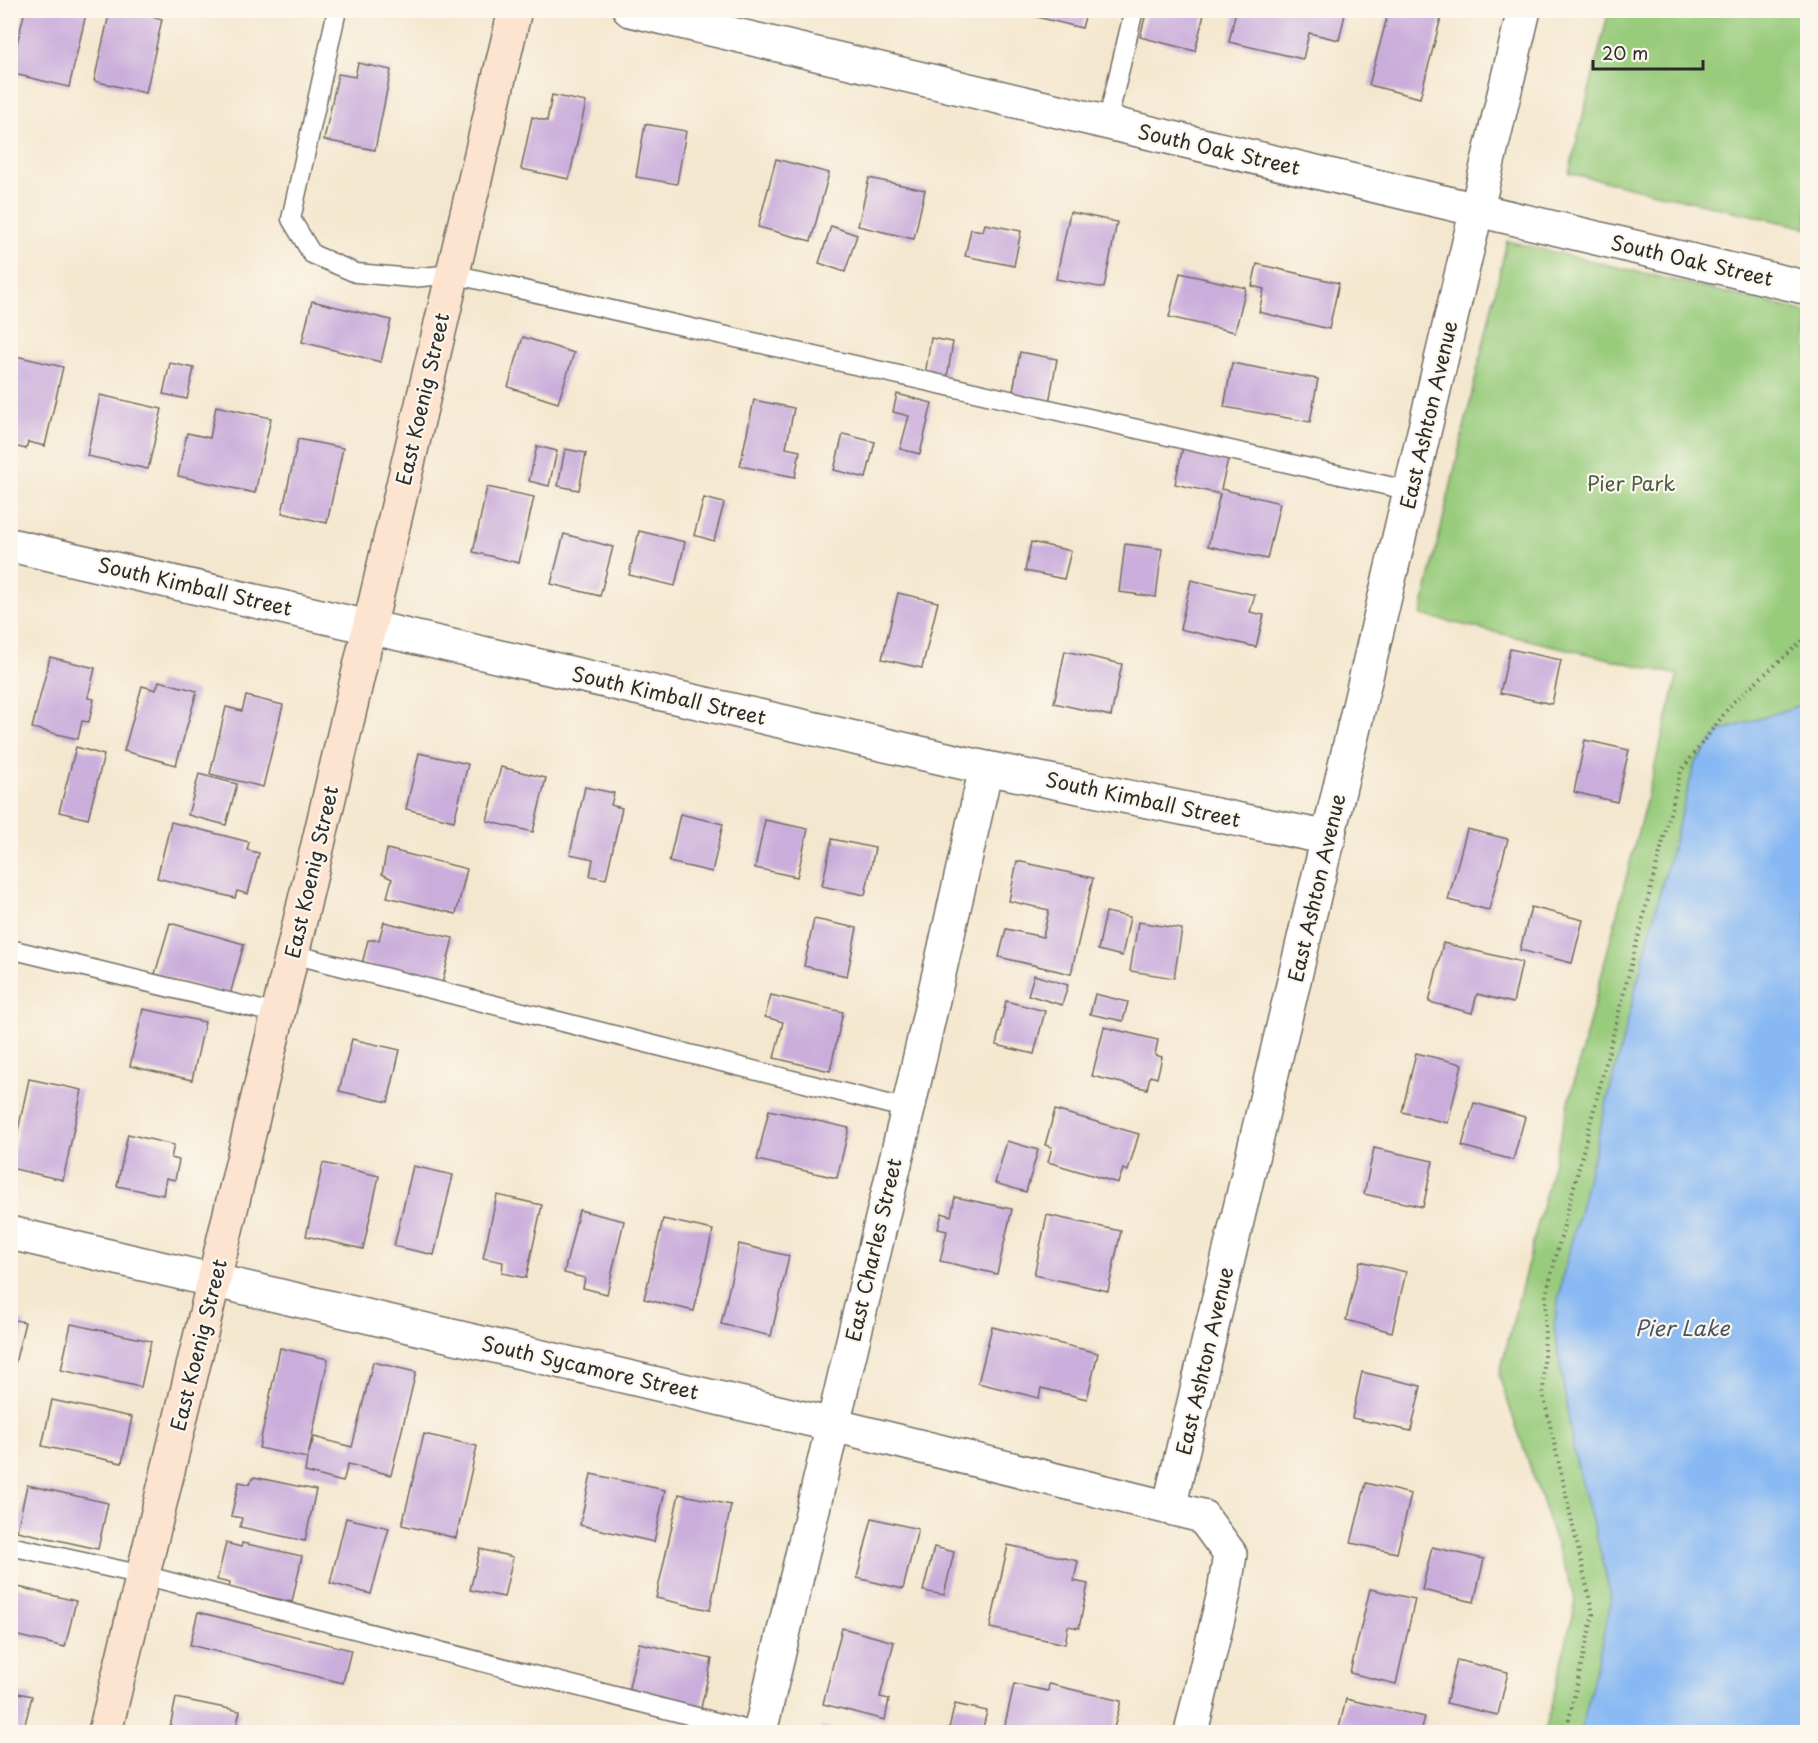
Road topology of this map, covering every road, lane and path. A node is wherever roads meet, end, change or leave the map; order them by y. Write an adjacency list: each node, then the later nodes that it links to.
1 (337, 10): 8 (lane)
2 (515, 10): 8 (street, East Koenig Street)
3 (630, 10): 6 (street, South Oak Street)
4 (1134, 10): 6 (lane)
5 (1524, 10): 7 (street, East Ashton Avenue)
6 (1107, 123): 7 (street, South Oak Street)
7 (1477, 210): 9 (street, South Oak Street); 10 (street, East Ashton Avenue)
8 (453, 274): 10 (lane); 12 (street, East Koenig Street)
9 (1808, 288)
10 (1411, 491): 15 (street, East Ashton Avenue)
11 (10, 545): 12 (street, South Kimball Street)
12 (369, 628): 14 (street, South Kimball Street); 17 (street, East Koenig Street)
13 (1808, 636): 30 (path)
14 (986, 768): 15 (street, South Kimball Street); 19 (street, East Charles Street)
15 (1329, 838): 23 (street, East Ashton Avenue)
16 (10, 949): 18 (lane)
17 (292, 954): 18 (street, East Koenig Street); 19 (lane)
18 (278, 1014): 21 (street, East Koenig Street)
19 (908, 1109): 22 (street, East Charles Street)
20 (10, 1233): 21 (street, South Sycamore Street)
21 (214, 1281): 22 (street, South Sycamore Street); 25 (street, East Koenig Street)
22 (833, 1425): 23 (street, South Sycamore Street); 28 (street, East Charles Street)
23 (1169, 1508): 29 (street)
24 (10, 1546): 25 (lane)
25 (143, 1575): 26 (street, East Koenig Street); 27 (lane)
26 (105, 1732)
27 (755, 1732)
28 (760, 1732)
29 (1191, 1732)
30 (1566, 1732)

